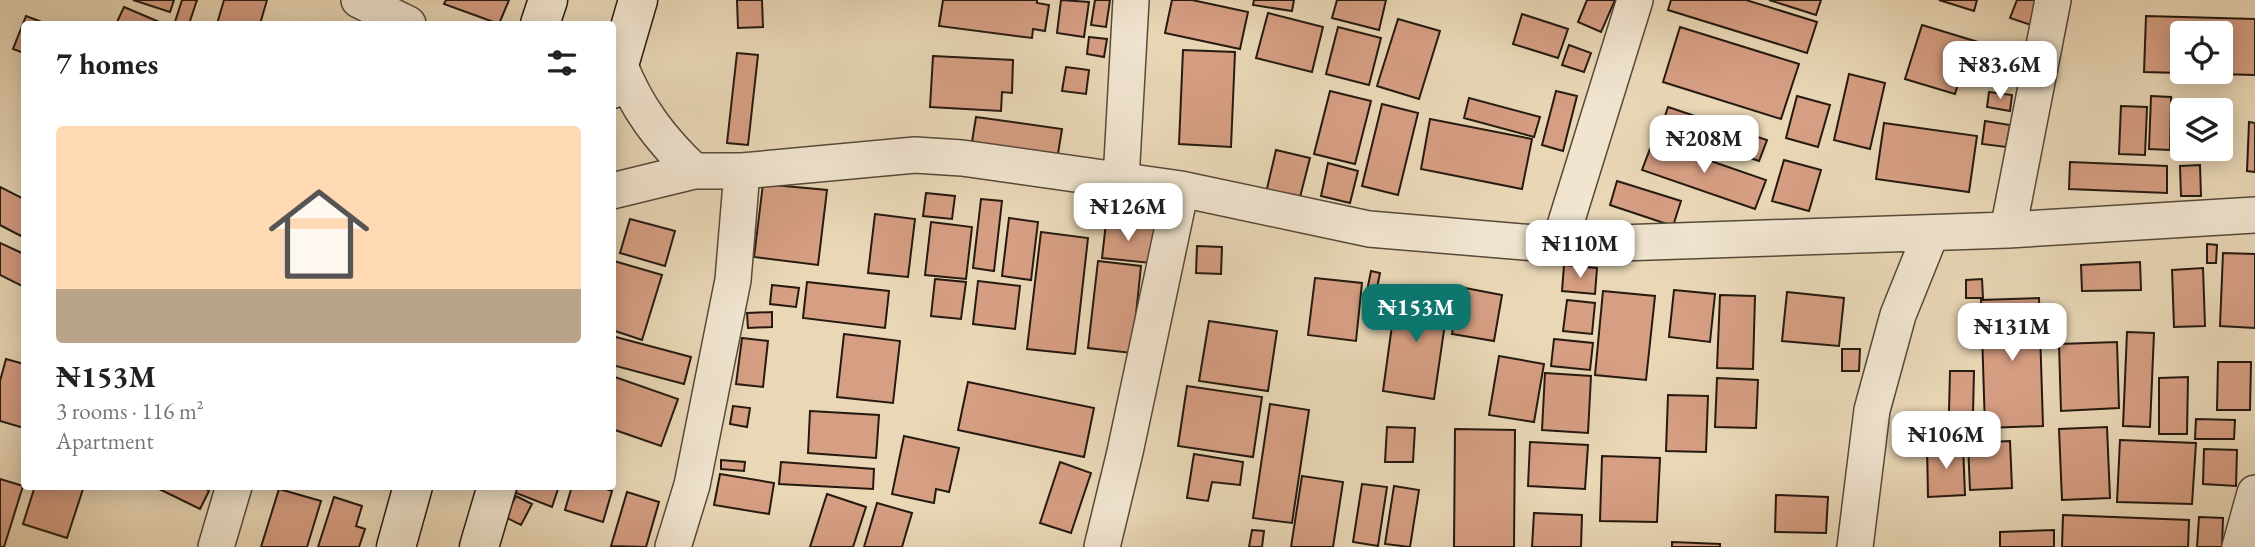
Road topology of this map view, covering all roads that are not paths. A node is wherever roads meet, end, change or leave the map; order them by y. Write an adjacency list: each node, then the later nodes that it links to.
1 (548, 0): 8 (street)
2 (638, 0): 9 (street)
3 (1131, 0): 13 (street)
4 (1635, 0): 19 (street)
5 (2053, 0): 17 (street)
6 (370, 11): 7 (street)
7 (399, 21)
8 (541, 21)
9 (616, 67)
10 (616, 72): 11 (street)
11 (694, 171): 12 (street); 15 (street)
12 (742, 171): 13 (street); 27 (street)
13 (1121, 180): 14 (street)
14 (1181, 189): 19 (street); 28 (street)
15 (616, 190)
16 (2255, 215): 17 (street)
17 (2008, 230): 18 (street)
18 (1931, 233): 19 (street); 29 (street)
19 (1559, 245)
20 (233, 490): 24 (street)
21 (412, 490): 25 (street)
22 (496, 490): 26 (street)
23 (2255, 493): 30 (street)
24 (216, 547)
25 (396, 547)
26 (479, 547)
27 (673, 547)
28 (1102, 547)
29 (1856, 547)
30 (2241, 547)

